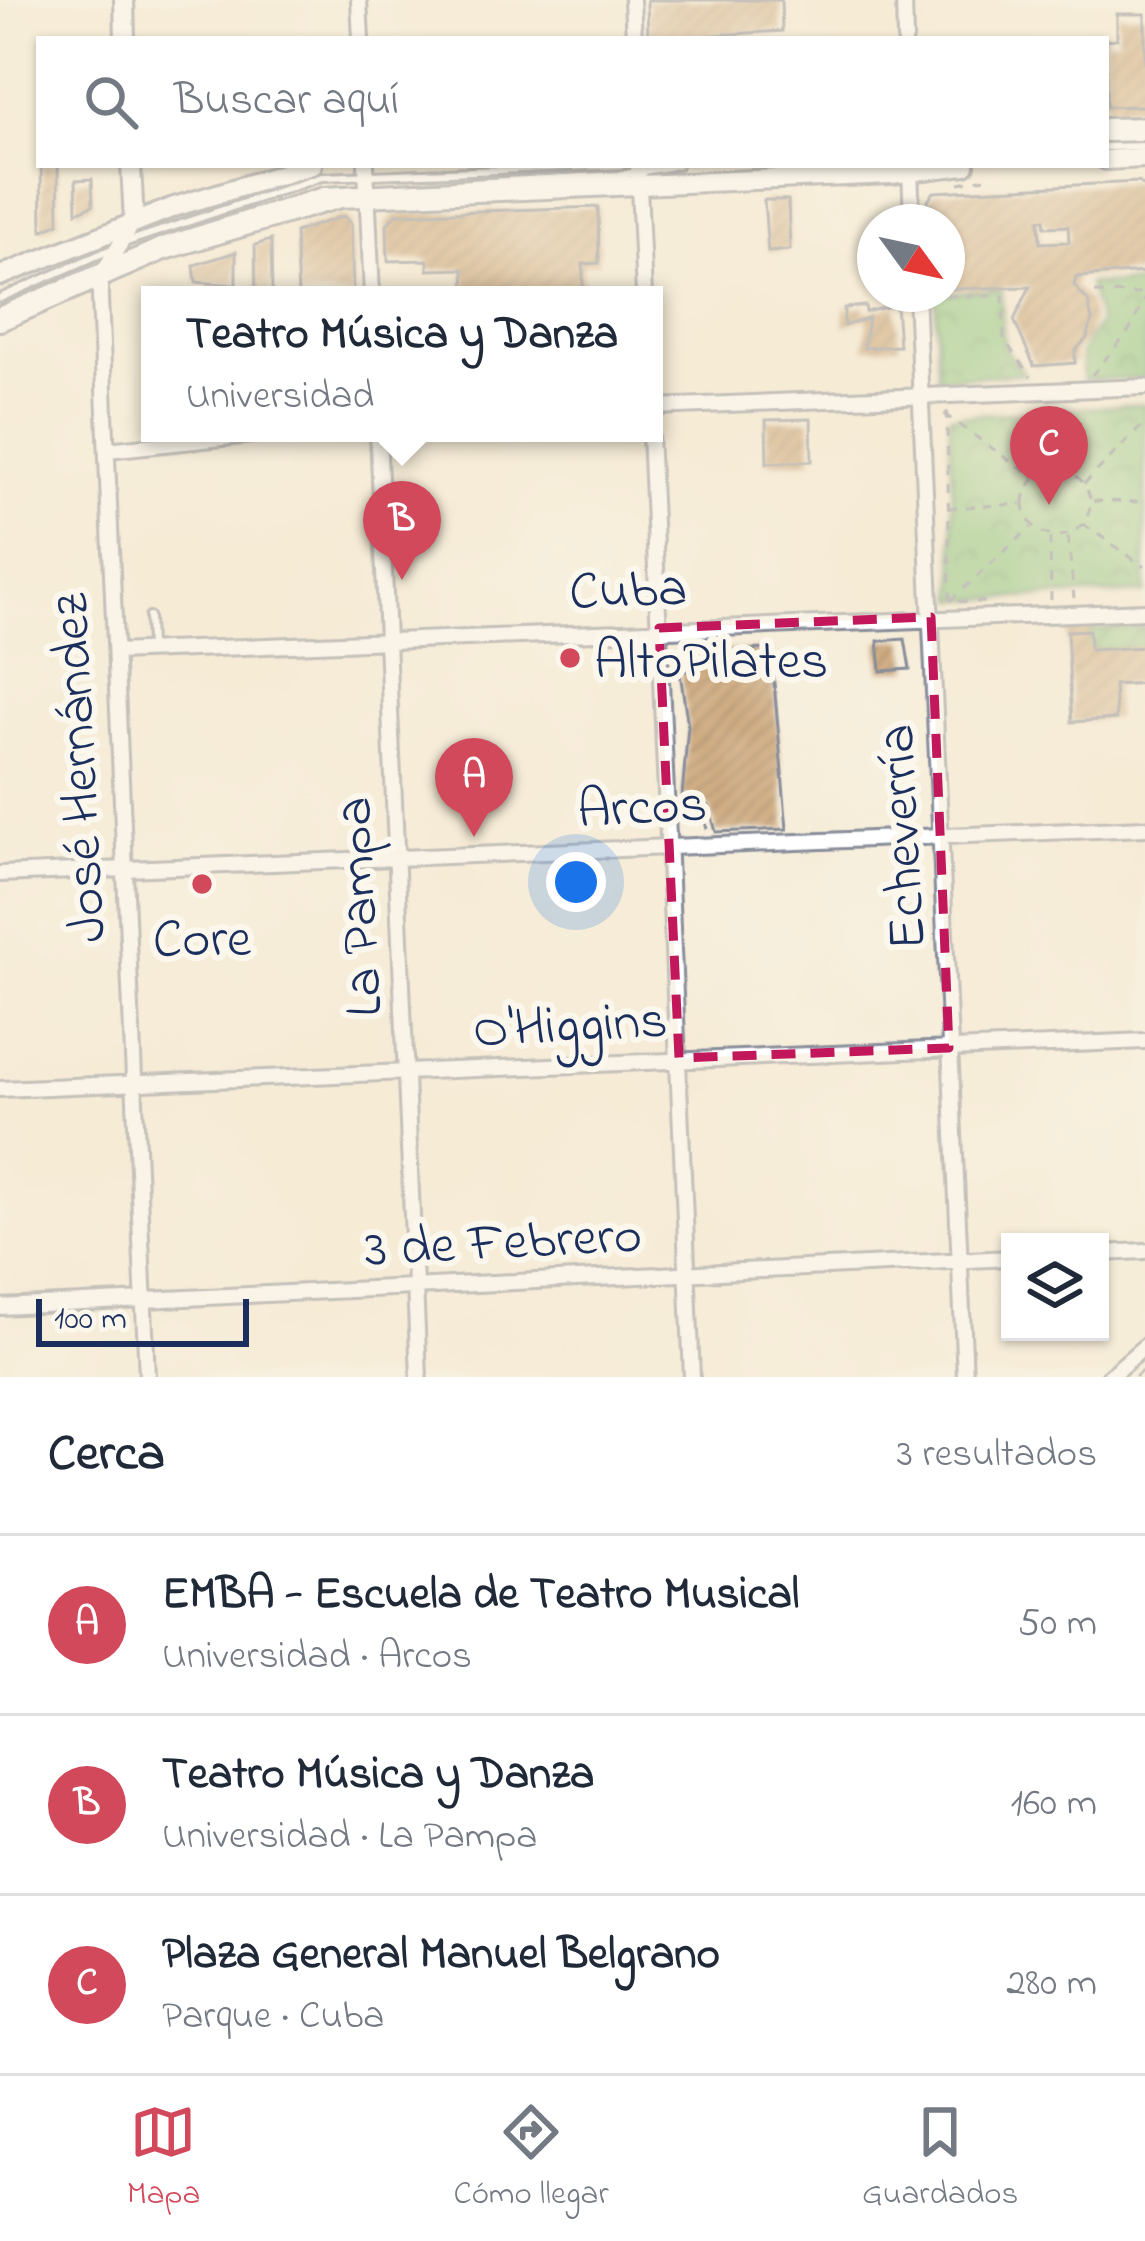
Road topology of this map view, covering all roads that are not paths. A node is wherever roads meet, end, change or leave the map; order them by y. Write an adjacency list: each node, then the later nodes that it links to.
1 (124, 0): 5 (main road)
2 (359, 0): 6 (street)
3 (632, 0): 7 (street)
4 (904, 0): 8 (street)
5 (125, 36)
6 (361, 36)
7 (634, 36)
8 (905, 36)
9 (1145, 127): 10 (main road)
10 (1109, 128)
11 (1145, 141): 12 (lane)
12 (1109, 143)
13 (1145, 158): 14 (main road)
14 (1109, 160)
15 (131, 168): 22 (main road)
16 (303, 168): 22 (main road)
17 (863, 168): 19 (main road)
18 (920, 168): 21 (street)
19 (635, 172): 20 (main road); 27 (street)
20 (367, 181): 23 (lane); 24 (main road); 26 (street)
21 (915, 204)
22 (134, 222): 23 (street); 25 (main road)
23 (118, 245): 24 (street); 28 (lane)
24 (105, 269): 29 (lane); 31 (main road); 38 (street, José Hernández)
25 (0, 276)
26 (372, 286)
27 (643, 286)
28 (0, 298)
29 (0, 310)
30 (917, 312): 33 (street, Echeverría)
31 (0, 321)
32 (1145, 387): 33 (street)
33 (920, 394): 34 (street); 41 (street, Echeverría)
34 (663, 407)
35 (184, 442): 38 (street)
36 (378, 442): 43 (street, La Pampa)
37 (650, 442): 42 (street)
38 (107, 450): 45 (street, José Hernández)
39 (1145, 610): 41 (street, Cuba)
40 (149, 616): 44 (lane)
41 (931, 616): 42 (street, Cuba); 47 (street, Echeverría)
42 (659, 628): 43 (street, Cuba); 48 (street)
43 (386, 640): 44 (street, Cuba); 49 (street, La Pampa)
44 (150, 649): 45 (street, Cuba)
45 (116, 652): 50 (street, José Hernández)
46 (1145, 828): 47 (street, Arcos)
47 (941, 835): 48 (street, Arcos); 53 (street, Echeverría)
48 (668, 845): 49 (street, Arcos); 54 (street)
49 (397, 857): 50 (street, Arcos); 55 (street, La Pampa)
50 (127, 871): 51 (street, Arcos); 56 (street, José Hernández)
51 (0, 874)
52 (1145, 1041): 53 (street, O'Higgins)
53 (949, 1048): 54 (street, O'Higgins); 61 (street, Echeverría)
54 (680, 1058): 55 (street, O'Higgins); 62 (street)
55 (406, 1072): 56 (street, O'Higgins); 63 (street, La Pampa)
56 (135, 1082): 57 (street, O'Higgins); 64 (street, José Hernández)
57 (0, 1090)
58 (1145, 1251): 59 (street)
59 (1109, 1253)
60 (1001, 1258): 61 (street, 3 de Febrero)
61 (959, 1260): 62 (street, 3 de Febrero); 70 (street, Echeverría)
62 (687, 1273): 63 (street, 3 de Febrero); 69 (street)
63 (415, 1284): 64 (street, 3 de Febrero); 68 (street, La Pampa)
64 (143, 1300): 65 (street, 3 de Febrero); 67 (street, José Hernández)
65 (0, 1307)
66 (1145, 1346): 71 (street)
67 (147, 1377)
68 (419, 1377)
69 (692, 1377)
70 (965, 1377)
71 (1109, 1377)

